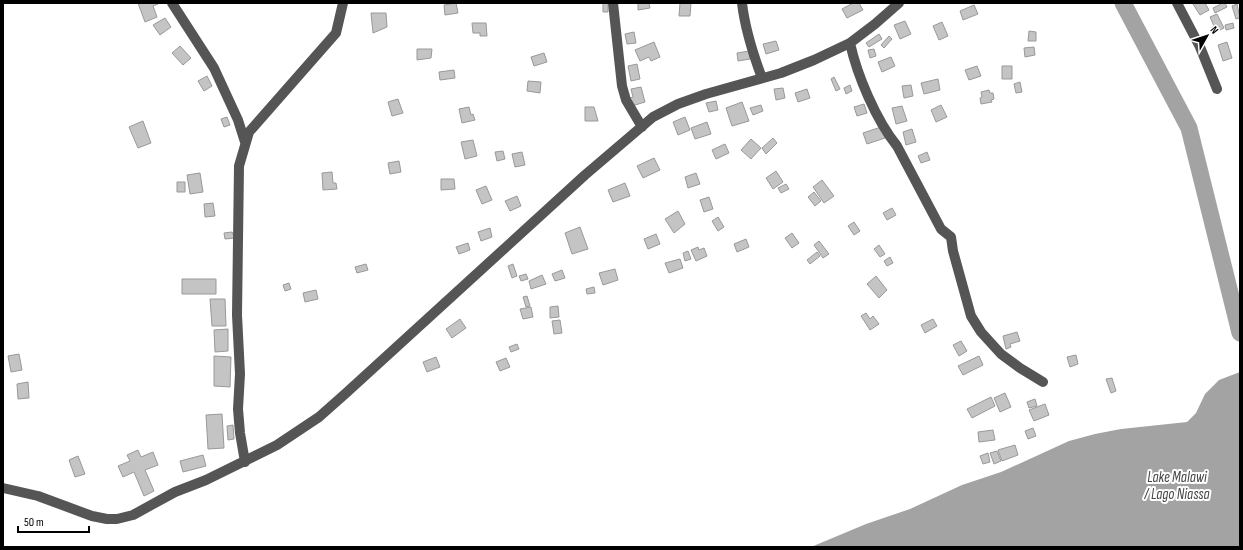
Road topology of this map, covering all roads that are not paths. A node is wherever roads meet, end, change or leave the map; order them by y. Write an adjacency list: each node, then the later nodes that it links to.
1 (172, 3): 11 (street)
2 (343, 3): 11 (street)
3 (613, 3): 10 (street)
4 (742, 3): 8 (street)
5 (899, 3): 7 (street)
6 (1177, 3): 9 (street)
7 (850, 43): 8 (street); 12 (street)
8 (762, 78): 10 (street)
9 (1217, 89)
10 (642, 128): 13 (street)
11 (245, 142): 13 (street)
12 (1043, 382)
13 (245, 462): 14 (street)
14 (3, 488)

